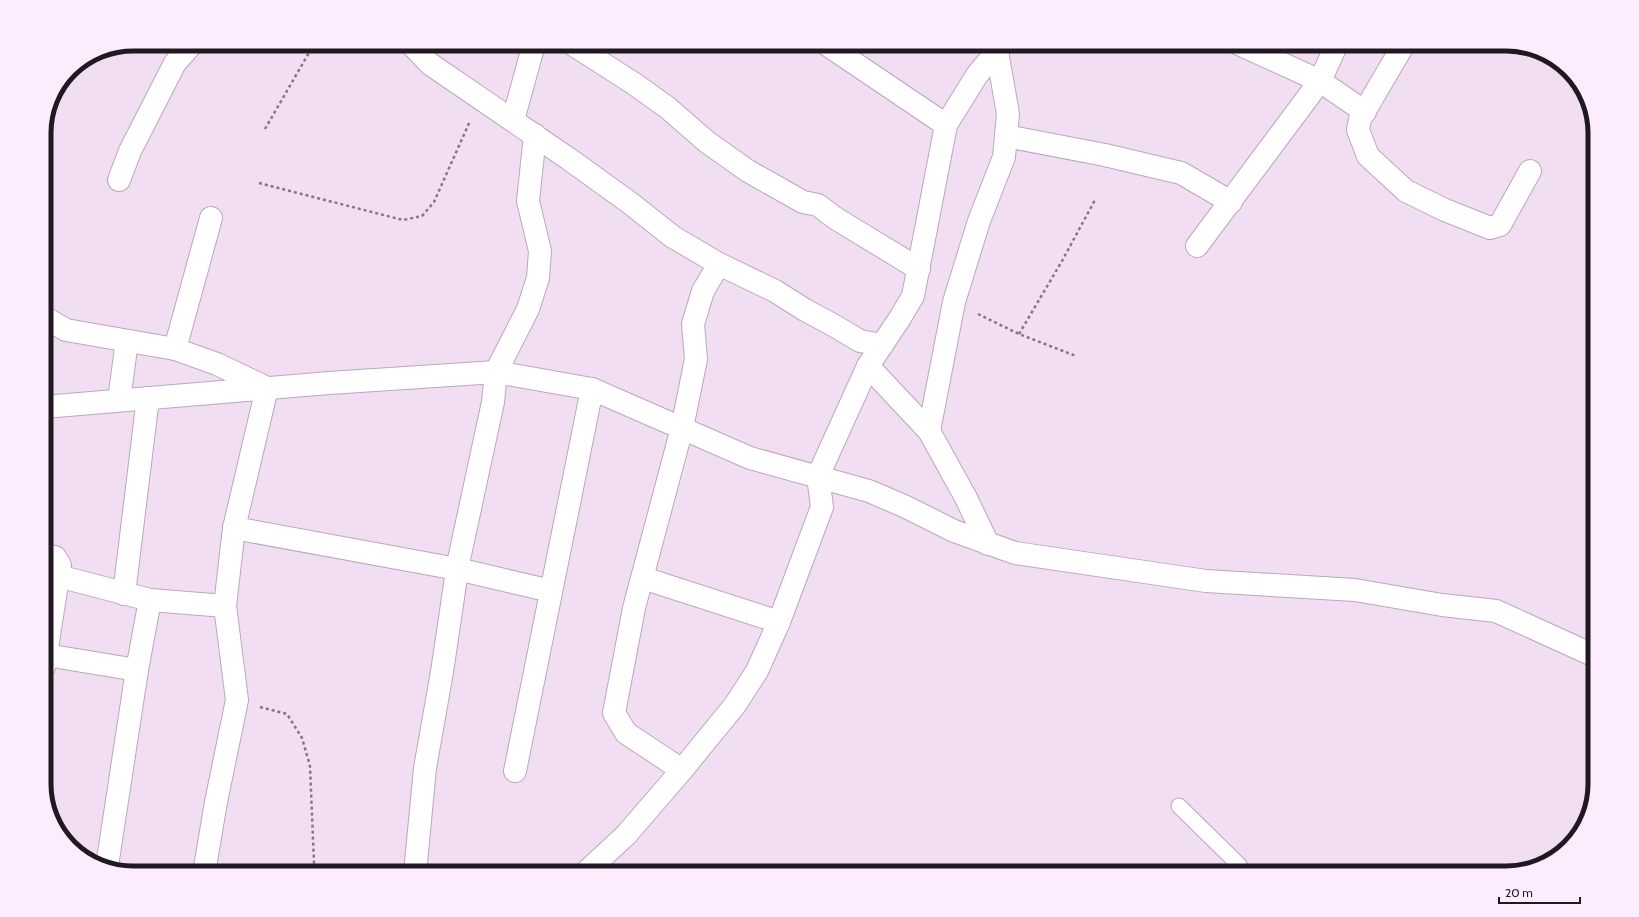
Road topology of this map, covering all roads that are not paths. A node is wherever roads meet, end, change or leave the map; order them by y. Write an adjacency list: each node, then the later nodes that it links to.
1 (186, 51): 18 (street)
2 (418, 51): 13 (street)
3 (532, 51): 13 (street)
4 (583, 51): 23 (street)
5 (836, 51): 14 (street)
6 (992, 51): 14 (street)
7 (996, 51): 16 (street)
8 (1254, 51): 11 (street)
9 (1334, 51): 11 (street)
10 (1400, 51): 12 (street)
11 (1320, 81): 12 (street); 19 (street)
12 (1365, 112): 17 (street)
13 (513, 120): 15 (street)
14 (946, 125): 23 (street)
15 (534, 135): 22 (street); 29 (street)
16 (1006, 136): 19 (street); 36 (street)
17 (1530, 171)
18 (119, 180)
19 (1231, 202): 21 (street)
20 (211, 218): 27 (street)
21 (1197, 246)
22 (719, 264): 26 (street); 35 (street)
23 (920, 269): 26 (street)
24 (51, 321): 25 (street)
25 (127, 341): 27 (street); 33 (street)
26 (882, 345): 28 (street)
27 (175, 349): 30 (street)
28 (868, 366): 36 (street); 37 (street)
29 (496, 372): 30 (street); 31 (street); 41 (street)
30 (267, 388): 32 (street); 38 (street)
31 (592, 389): 35 (street); 44 (street)
32 (148, 398): 33 (street); 45 (street)
33 (119, 400): 34 (street)
34 (51, 406)
35 (682, 428): 37 (street); 43 (street)
36 (929, 431): 39 (street)
37 (818, 476): 39 (street); 49 (street)
38 (234, 528): 41 (street); 47 (street)
39 (988, 544): 50 (street)
40 (51, 556): 42 (street)
41 (457, 569): 44 (street); 58 (street)
42 (58, 576): 45 (street); 48 (street)
43 (643, 578): 49 (street); 53 (street)
44 (551, 591): 54 (street)
45 (124, 594): 46 (street)
46 (150, 600): 47 (street); 52 (street)
47 (225, 606): 57 (street)
48 (51, 622)
49 (779, 622): 53 (street)
50 (1588, 653)
51 (51, 662): 52 (street)
52 (137, 670): 56 (street)
53 (682, 770): 59 (street)
54 (515, 771)
55 (1179, 806): 60 (lane)
56 (108, 862)
57 (205, 866)
58 (416, 866)
59 (593, 866)
60 (1239, 866)

